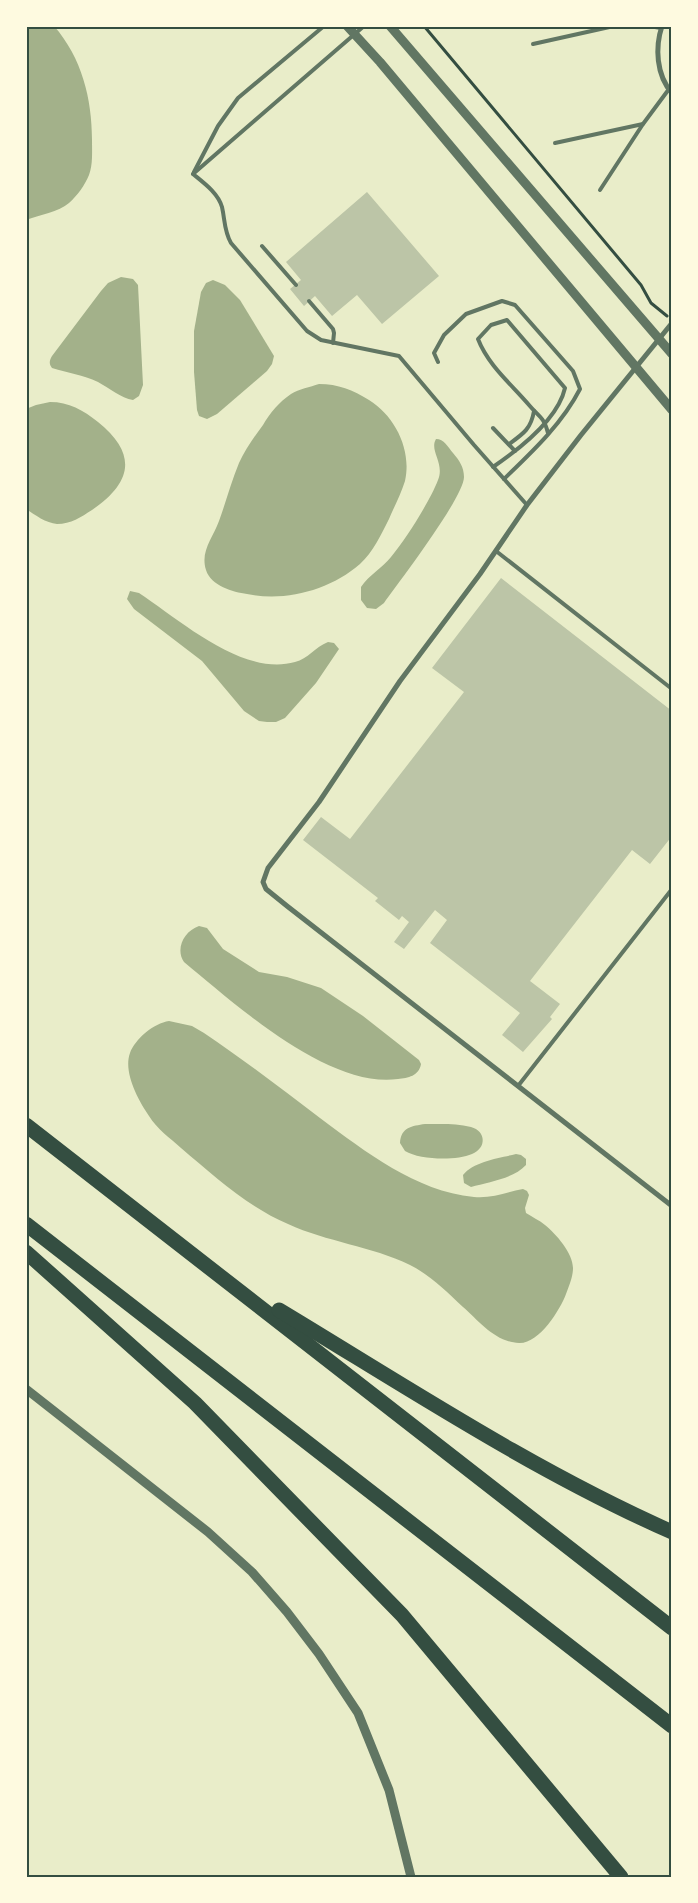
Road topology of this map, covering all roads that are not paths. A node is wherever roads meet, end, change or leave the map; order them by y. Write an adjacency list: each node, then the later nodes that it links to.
1 (324, 26): 13 (lane)
2 (348, 26): 8 (street)
3 (364, 26): 8 (lane)
4 (390, 26): 19 (street)
5 (614, 26): 9 (lane)
6 (649, 26): 7 (lane)
7 (662, 27): 10 (street)
8 (355, 34): 13 (lane); 23 (street)
9 (533, 44)
10 (670, 91): 11 (lane)
11 (643, 124): 12 (lane); 14 (lane)
12 (555, 143)
13 (193, 174): 20 (lane)
14 (600, 190)
15 (262, 246): 16 (lane)
16 (296, 285)
17 (310, 301): 20 (lane)
18 (672, 322): 19 (street)
19 (659, 339): 21 (street); 23 (street)
20 (333, 343): 31 (lane)
21 (672, 354)
22 (438, 362): 28 (lane)
23 (636, 368): 24 (street); 33 (street)
24 (672, 410)
25 (534, 411): 26 (lane); 26 (lane); 29 (lane)
26 (545, 421): 28 (lane); 30 (lane)
27 (493, 428): 29 (lane)
28 (548, 433): 32 (lane)
29 (509, 444): 30 (lane)
30 (515, 451): 31 (lane)
31 (493, 466): 32 (lane)
32 (504, 479): 33 (lane)
33 (527, 505): 34 (street)
34 (496, 551): 35 (lane); 37 (street)
35 (672, 689)
36 (672, 889): 37 (lane)
37 (518, 1086): 39 (street)
38 (26, 1125): 42 (highway)
39 (672, 1206)
40 (26, 1224): 46 (highway)
41 (26, 1252): 48 (highway)
42 (222, 1276): 44 (highway); 45 (highway)
43 (26, 1389): 47 (street)
44 (672, 1532)
45 (672, 1628)
46 (672, 1726)
47 (411, 1877)
48 (621, 1877)

